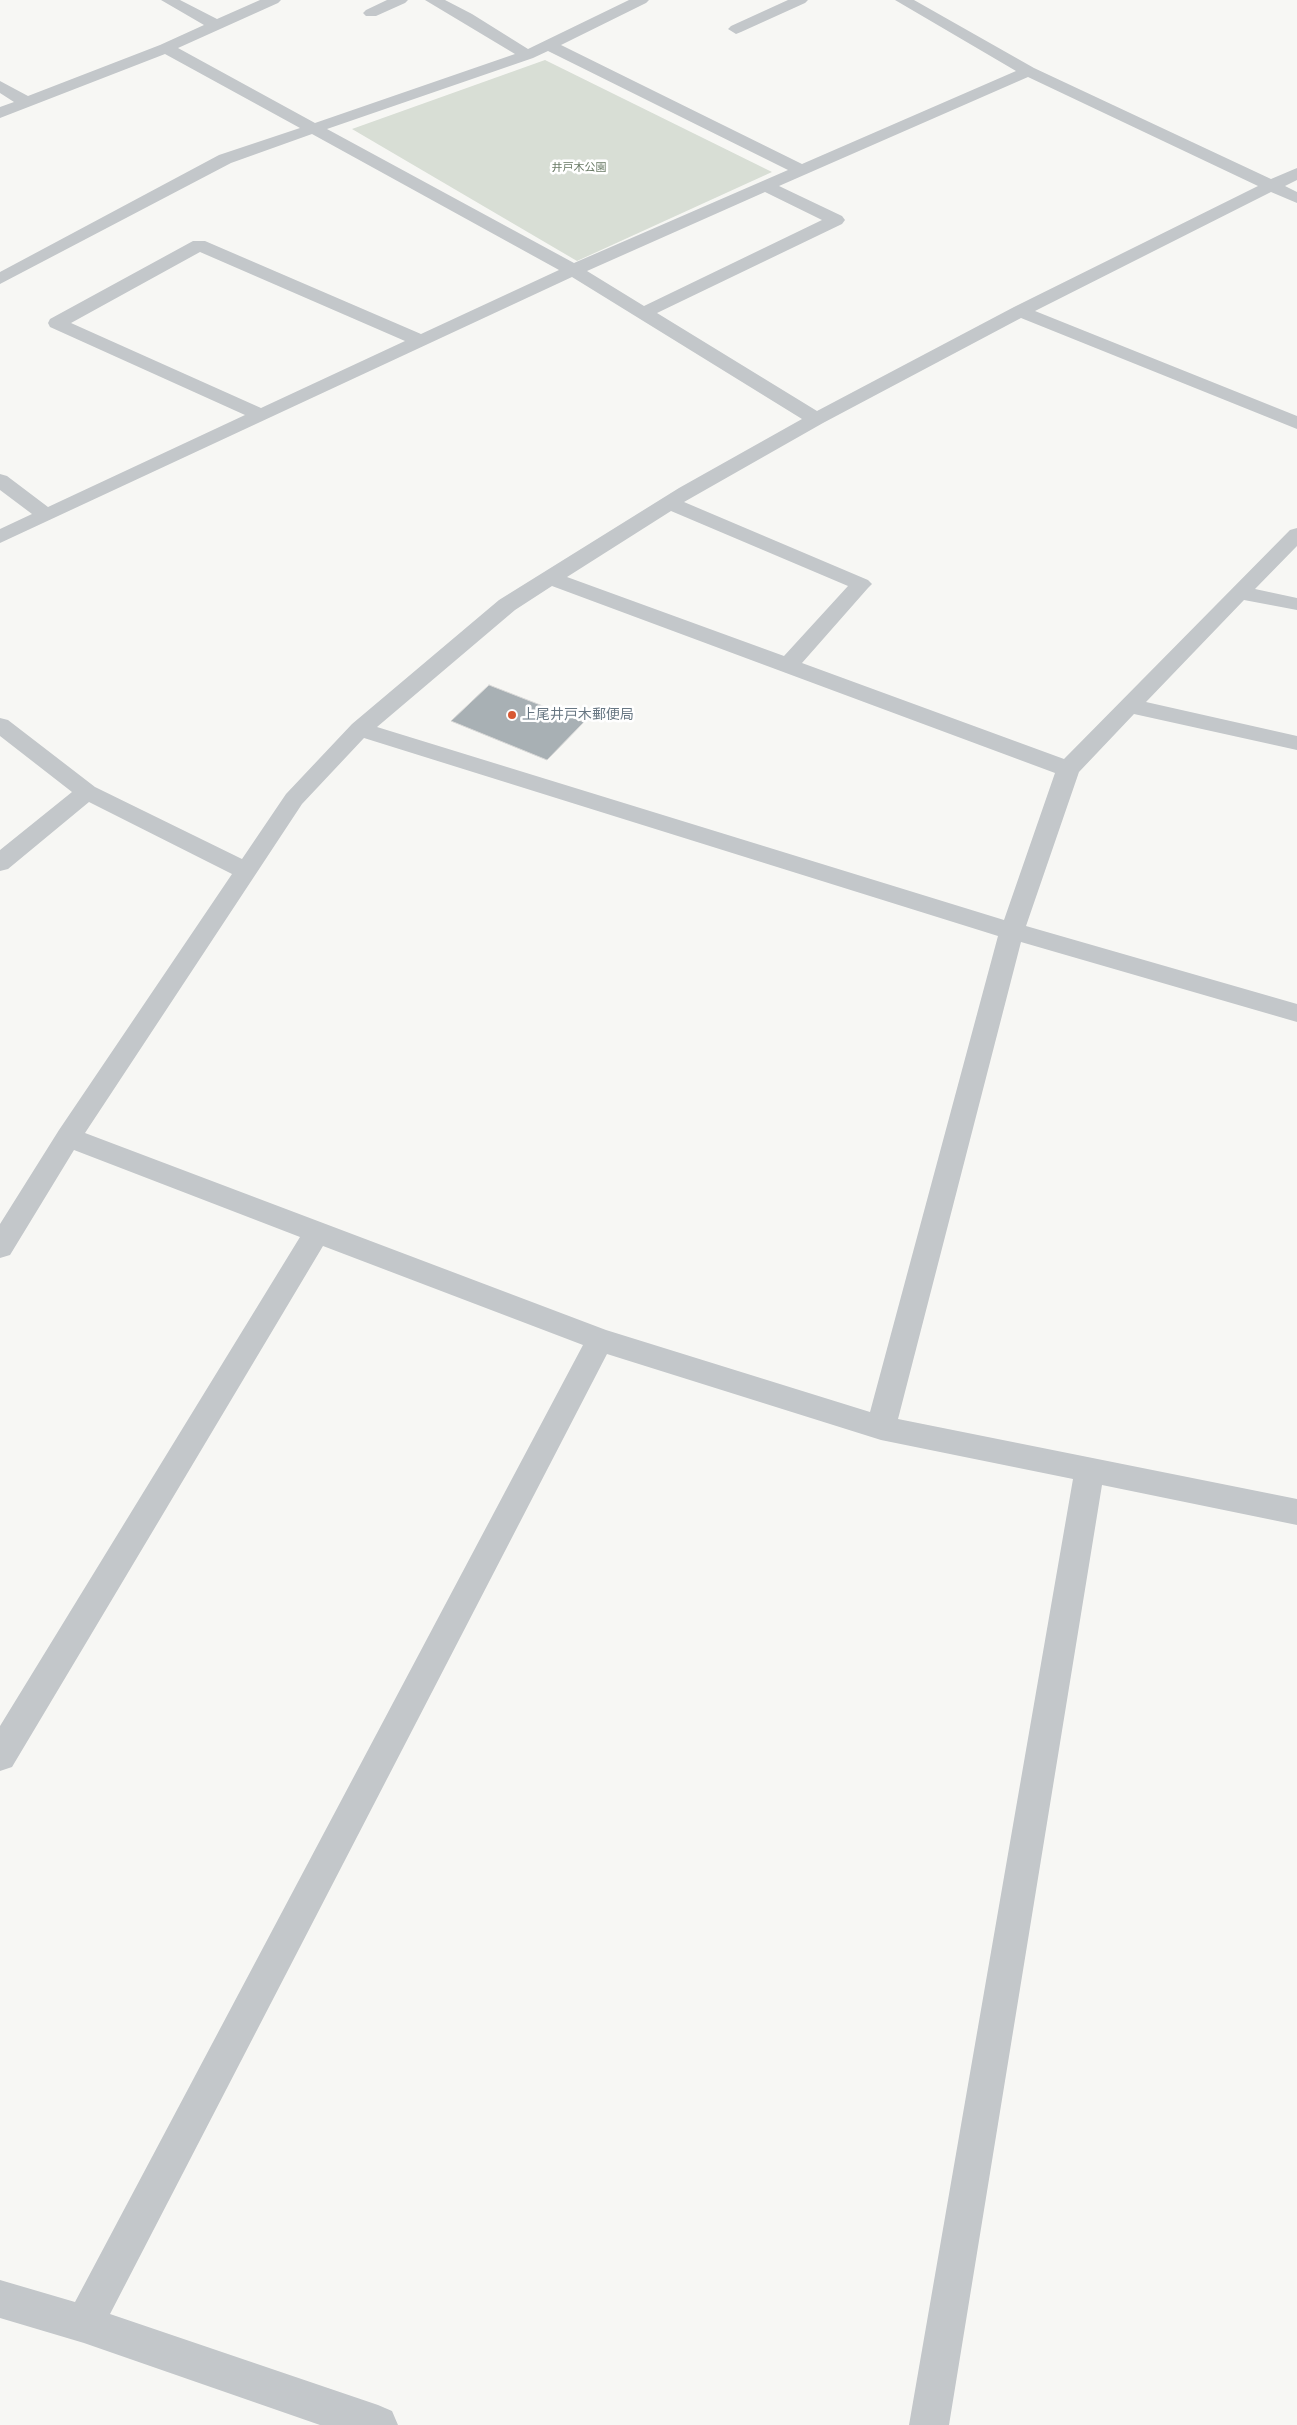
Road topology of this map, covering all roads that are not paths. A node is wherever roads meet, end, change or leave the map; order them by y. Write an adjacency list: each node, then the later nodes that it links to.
1 (169, 0): 9 (street)
2 (273, 0): 9 (street)
3 (400, 0): 8 (street)
4 (433, 0): 13 (street)
5 (641, 0): 11 (street)
6 (800, 0): 10 (street)
7 (903, 0): 14 (street)
8 (371, 13)
9 (216, 25): 12 (street)
10 (736, 29)
11 (549, 45): 13 (street); 19 (street)
12 (166, 48): 16 (street); 18 (street)
13 (527, 55): 18 (street)
14 (1028, 71): 19 (street); 22 (street)
15 (0, 86): 16 (street)
16 (27, 103): 17 (street)
17 (0, 114)
18 (313, 128): 24 (street); 25 (street)
19 (801, 170): 21 (street)
20 (1297, 173): 22 (street)
21 (766, 186): 24 (street); 27 (street)
22 (1274, 186): 23 (street); 26 (street)
23 (1297, 198)
24 (573, 270): 27 (street); 28 (street)
25 (0, 279)
26 (1020, 312): 30 (street); 31 (street)
27 (643, 313): 30 (street)
28 (421, 341): 29 (street); 29 (street)
29 (260, 415): 34 (street)
30 (816, 419): 33 (street)
31 (1297, 423)
32 (0, 480): 34 (street)
33 (670, 503): 37 (street); 40 (street)
34 (46, 515): 36 (street)
35 (1297, 534): 38 (street)
36 (0, 536)
37 (551, 578): 40 (street); 43 (street)
38 (1240, 592): 39 (street); 41 (street)
39 (1297, 604)
40 (788, 665): 45 (street)
41 (1130, 706): 44 (street); 45 (street)
42 (0, 724): 46 (street)
43 (360, 728): 48 (street); 49 (street)
44 (1297, 743)
45 (1068, 769): 49 (street)
46 (86, 792): 47 (street); 48 (street)
47 (0, 864)
48 (244, 870): 51 (street)
49 (1012, 931): 50 (street); 55 (street)
50 (1297, 1013)
51 (68, 1137): 52 (street); 53 (street)
52 (317, 1232): 54 (street); 58 (street)
53 (0, 1247)
54 (600, 1340): 55 (street); 60 (street)
55 (881, 1428): 56 (street)
56 (1090, 1472): 57 (street); 62 (street)
57 (1297, 1512)
58 (0, 1756)
59 (0, 2299): 60 (street)
60 (84, 2324): 61 (street)
61 (378, 2425)
62 (929, 2425)

